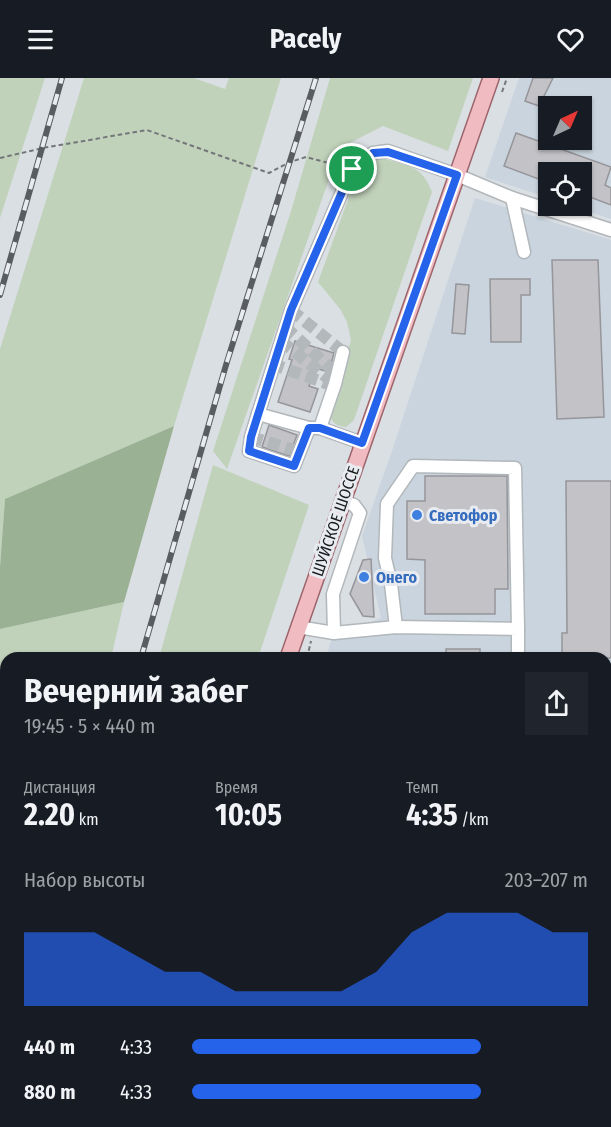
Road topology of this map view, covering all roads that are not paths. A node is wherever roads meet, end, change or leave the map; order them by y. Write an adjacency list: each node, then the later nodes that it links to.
1 (491, 78): 2 (main road, ШУЙСКОЕ ШОССЕ)
2 (457, 175): 3 (lane); 7 (lane); 9 (main road, ШУЙСКОЕ ШОССЕ)
3 (512, 198): 4 (lane); 5 (lane)
4 (611, 230)
5 (524, 252)
6 (344, 352): 8 (lane)
7 (258, 414): 8 (lane); 8 (lane)
8 (315, 428): 9 (lane)
9 (362, 443): 10 (main road, ШУЙСКОЕ ШОССЕ)
10 (342, 501): 11 (main road, ШУЙСКОЕ ШОССЕ); 14 (lane)
11 (298, 627): 14 (lane); 15 (main road, ШУЙСКОЕ ШОССЕ)
12 (396, 627): 13 (lane); 13 (lane); 14 (lane)
13 (518, 629): 16 (lane)
14 (334, 633)
15 (290, 652)
16 (518, 652)

